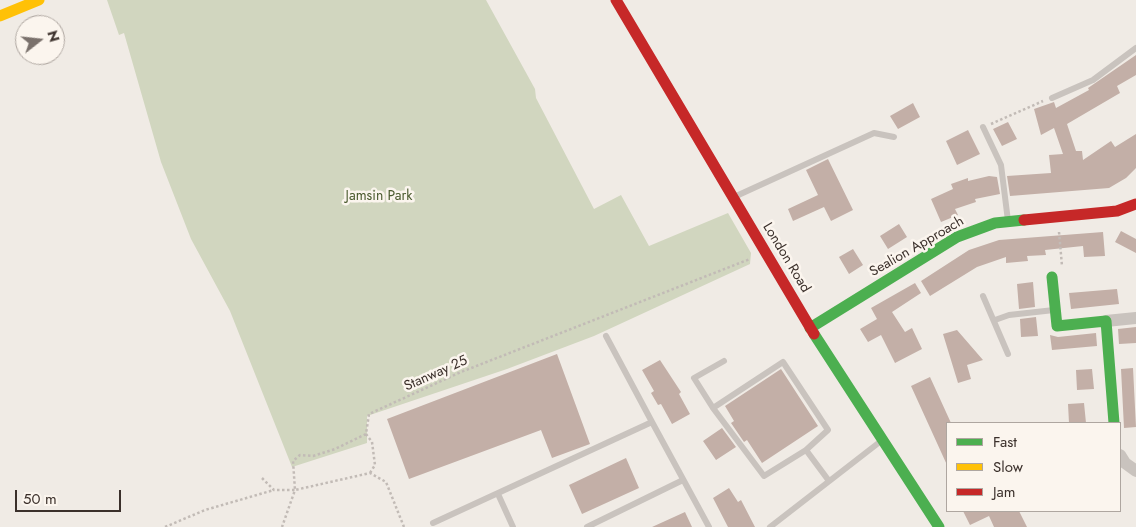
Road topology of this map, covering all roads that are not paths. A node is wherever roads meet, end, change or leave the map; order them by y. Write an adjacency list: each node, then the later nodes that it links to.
1 (39, 0): 3 (main road)
2 (616, 0): 8 (main road, London Road)
3 (0, 16)
4 (1136, 48): 5 (lane)
5 (1052, 98)
6 (982, 127): 10 (lane)
7 (894, 137): 8 (lane)
8 (733, 198): 17 (main road, London Road)
9 (1136, 206): 10 (main road, Sealion Approach)
10 (1008, 222): 17 (main road, Sealion Approach)
11 (1052, 277): 13 (main road)
12 (984, 296): 15 (lane)
13 (1055, 310): 15 (lane); 16 (main road)
14 (1136, 318): 16 (street)
15 (995, 320): 19 (lane)
16 (1106, 321): 23 (main road)
17 (810, 328): 24 (main road, London Road)
18 (606, 336): 22 (lane)
19 (1008, 354)
20 (724, 361): 21 (lane)
21 (713, 408): 25 (lane); 25 (lane)
22 (652, 422): 28 (lane); 30 (lane)
23 (1114, 422)
24 (881, 441): 29 (lane); 36 (main road, London Road)
25 (806, 450): 29 (lane)
26 (1121, 457): 27 (street)
27 (1136, 470)
28 (683, 480): 33 (lane); 34 (lane)
29 (829, 481): 35 (lane)
30 (498, 494): 31 (lane); 32 (lane)
31 (433, 523)
32 (513, 527)
33 (587, 527)
34 (709, 527)
35 (770, 527)
36 (938, 527)

